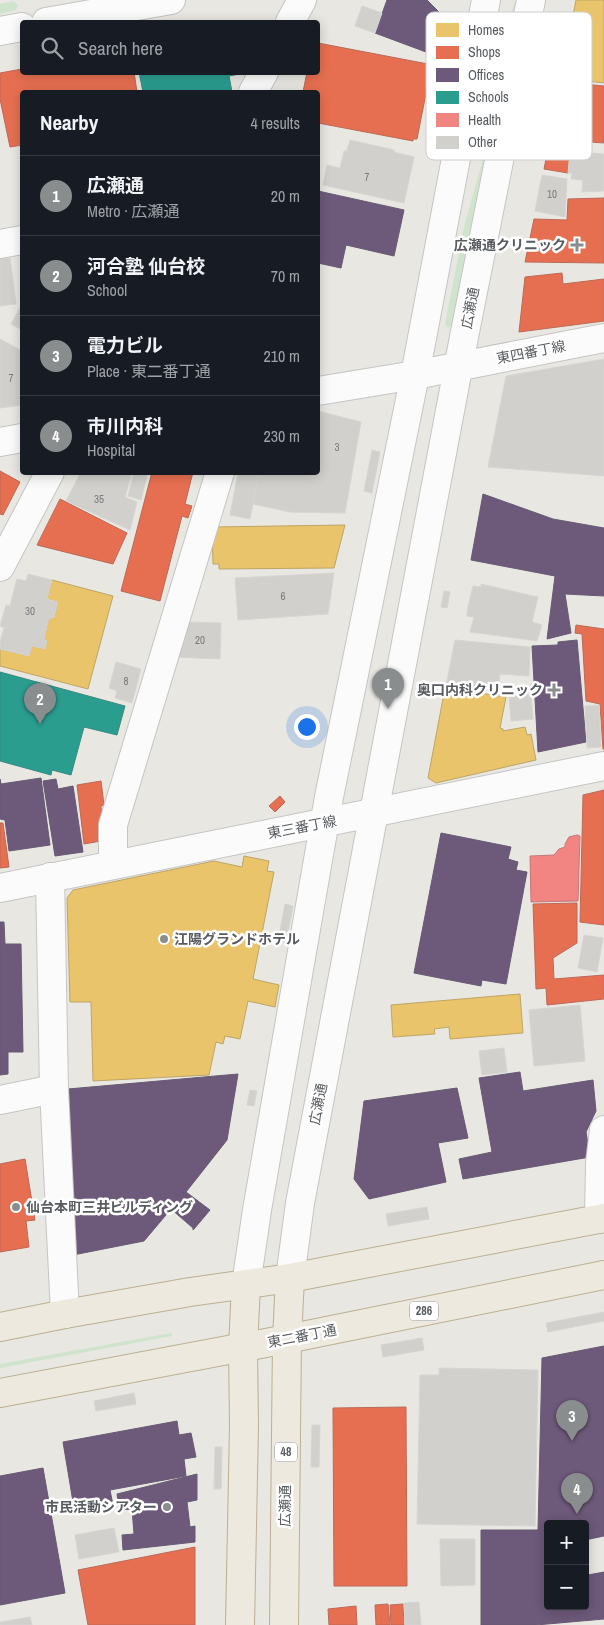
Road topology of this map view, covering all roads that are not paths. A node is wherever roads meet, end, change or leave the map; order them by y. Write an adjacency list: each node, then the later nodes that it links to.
1 (171, 0): 3 (street)
2 (302, 0): 4 (street)
3 (57, 20)
4 (291, 20)
5 (20, 27): 6 (street)
6 (0, 31)
7 (262, 75): 8 (street)
8 (254, 90)
9 (456, 160): 15 (street)
10 (500, 160): 14 (street, 広瀬通)
11 (20, 240): 12 (street)
12 (0, 244)
13 (604, 338): 14 (street, 東四番丁線)
14 (459, 367): 15 (street, 東四番丁線); 23 (street, 広瀬通)
15 (415, 375): 16 (street); 24 (street)
16 (320, 391)
17 (20, 438): 18 (street)
18 (0, 442)
19 (48, 475): 21 (street)
20 (219, 475): 25 (street)
21 (0, 568)
22 (604, 766): 23 (street, 東三番丁線)
23 (374, 812): 24 (street, 東三番丁線); 33 (street, 広瀬通)
24 (325, 823): 25 (street, 東三番丁線); 34 (street)
25 (113, 864): 26 (street, 東三番丁線)
26 (50, 877): 27 (street, 東三番丁線); 28 (street)
27 (0, 888)
28 (54, 1089): 29 (street); 35 (street)
29 (0, 1100)
30 (604, 1130): 31 (street)
31 (601, 1218): 33 (highway)
32 (604, 1275): 37 (highway, 東二番丁通 / 286)
33 (290, 1278): 34 (highway); 37 (highway, 広瀬通 / 48)
34 (246, 1285): 35 (highway); 38 (highway)
35 (65, 1314): 36 (highway)
36 (0, 1327)
37 (287, 1339): 38 (highway, 東二番丁通 / 286); 41 (highway, 広瀬通 / 48)
38 (243, 1347): 39 (highway, 東二番丁通 / 286); 40 (highway)
39 (0, 1393)
40 (240, 1625)
41 (284, 1625)

